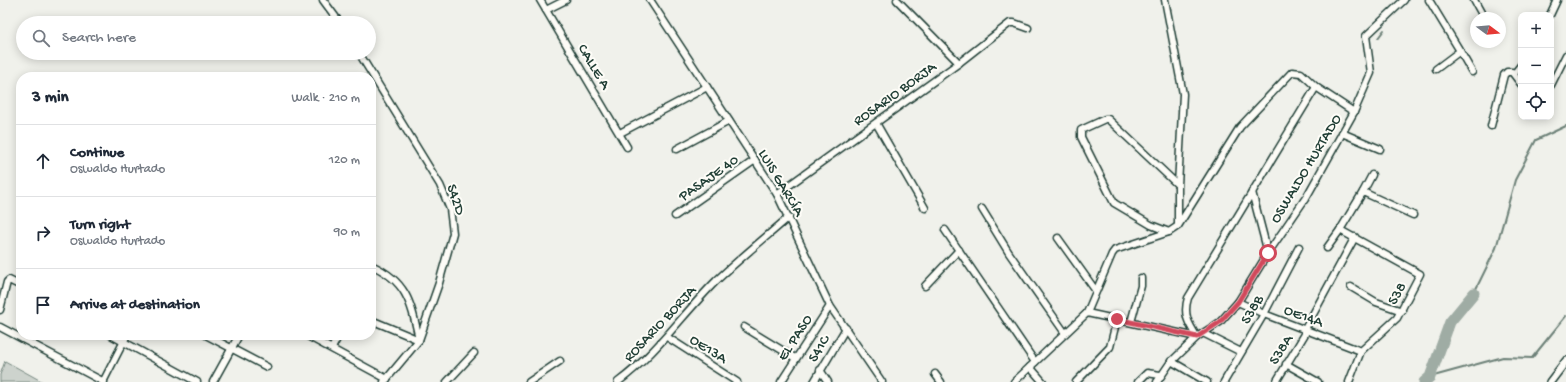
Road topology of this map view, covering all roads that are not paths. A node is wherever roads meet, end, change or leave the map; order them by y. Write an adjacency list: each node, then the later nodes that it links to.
1 (323, 0): 14 (street)
2 (540, 0): 11 (street, CALLE A)
3 (566, 0): 11 (street)
4 (650, 0): 28 (street, LUIS GARCÍA)
5 (897, 0): 19 (street)
6 (1165, 0): 41 (street)
7 (1429, 0): 16 (street)
8 (1474, 0): 12 (street)
9 (1557, 0): 13 (street)
10 (1402, 1): 30 (street, OSWALDO HURTADO)
11 (546, 10): 34 (street, CALLE A)
12 (1481, 12)
13 (1551, 12)
14 (335, 16)
15 (1028, 28): 19 (street, ROSARIO BORJA)
16 (1460, 51): 20 (street); 23 (street)
17 (1566, 55): 27 (street)
18 (363, 60): 22 (street, S42D)
19 (959, 63): 32 (street, ROSARIO BORJA)
20 (1436, 69)
21 (1518, 69): 24 (street)
22 (371, 72)
23 (1472, 72)
24 (1514, 74): 25 (street); 33 (street)
25 (1518, 80)
26 (376, 81): 90 (street, S42D)
27 (1552, 84)
28 (707, 87): 31 (street, LUIS GARCÍA); 34 (street)
29 (1316, 88): 30 (street); 42 (street); 50 (street)
30 (1354, 112): 35 (street, OSWALDO HURTADO)
31 (729, 121): 37 (street); 39 (street, LUIS GARCÍA)
32 (876, 123): 44 (street, ROSARIO BORJA); 45 (street)
33 (1492, 126)
34 (620, 133): 36 (street, CALLE A)
35 (1342, 133): 38 (street); 59 (street, OSWALDO HURTADO)
36 (627, 146)
37 (677, 149)
38 (1380, 149)
39 (755, 160): 44 (street, LUIS GARCÍA); 48 (street, PASAJE 40)
40 (1372, 175): 43 (street)
41 (1178, 185): 50 (street); 53 (street)
42 (1252, 192): 59 (street); 83 (street)
43 (1363, 192): 47 (street); 52 (street)
44 (777, 194): 49 (street, LUIS GARCÍA)
45 (925, 208)
46 (982, 209): 79 (street)
47 (1413, 215)
48 (675, 216)
49 (789, 217): 67 (street, LUIS GARCÍA); 82 (street, ROSARIO BORJA)
50 (1178, 226): 53 (street)
51 (945, 230): 58 (street)
52 (1340, 230): 54 (street, S38); 57 (street)
53 (1169, 232): 65 (street)
54 (1354, 237): 69 (street, S38); 78 (street)
55 (1058, 238): 65 (street)
56 (1300, 247): 71 (street, S38B)
57 (1327, 248)
58 (959, 250): 63 (street); 101 (street)
59 (1268, 253): 66 (street, OSWALDO HURTADO)
60 (376, 267): 90 (street)
61 (1141, 278): 74 (street)
62 (16, 284): 68 (street)
63 (925, 286)
64 (1351, 287): 69 (street)
65 (1096, 291): 70 (street)
66 (1238, 302): 71 (street, OE14A); 80 (street, OSWALDO HURTADO)
67 (830, 306): 77 (street, LUIS GARCÍA); 97 (street, EL PASO)
68 (0, 310)
69 (1402, 311): 94 (street, S38)
70 (1087, 313): 72 (street); 79 (street)
71 (1264, 314): 78 (street, OE14A); 95 (street, S38B)
72 (1117, 319): 74 (street); 123 (street)
73 (376, 322): 90 (street)
74 (1131, 322): 83 (street)
75 (0, 327): 81 (street)
76 (744, 327): 97 (street)
77 (846, 328): 105 (street, S41C); 119 (street, LUIS GARCÍA)
78 (1305, 329): 94 (street, OE14A); 102 (street, S38A)
79 (1065, 333): 101 (street)
80 (1203, 333): 83 (street, OSWALDO HURTADO); 95 (street)
81 (16, 335)
82 (667, 337): 114 (street, ROSARIO BORJA); 115 (street, OE13A)
83 (1197, 337): 99 (street, OSWALDO HURTADO)
84 (25, 340): 109 (street)
85 (120, 340): 91 (street)
86 (215, 340): 93 (street)
87 (236, 340): 93 (street)
88 (316, 340): 92 (street)
89 (336, 340): 92 (street)
90 (419, 340): 108 (street, S42D)
91 (123, 342): 109 (street); 110 (street)
92 (332, 348): 108 (street)
93 (232, 349): 103 (street); 111 (street)
94 (1361, 351): 130 (street, S38)
95 (1241, 352): 127 (street, S38B)
96 (474, 353): 112 (street)
97 (794, 358): 116 (street, EL PASO)
98 (560, 361): 113 (street)
99 (1171, 361): 107 (street, OSWALDO HURTADO); 126 (street)
100 (1566, 361): 131 (street)
101 (1035, 362): 104 (street)
102 (1286, 364): 128 (street, S38A); 129 (street)
103 (267, 367)
104 (1030, 367): 121 (street); 122 (street)
105 (820, 370): 117 (street, S41C); 118 (street)
106 (935, 374): 120 (street)
107 (1160, 374): 124 (street); 125 (street, OSWALDO HURTADO)
108 (386, 380)
109 (104, 382)
110 (197, 382)
111 (213, 382)
112 (447, 382)
113 (529, 382)
114 (618, 382)
115 (737, 382)
116 (781, 382)
117 (814, 382)
118 (828, 382)
119 (882, 382)
120 (941, 382)
121 (1014, 382)
122 (1043, 382)
123 (1076, 382)
124 (1138, 382)
125 (1157, 382)
126 (1207, 382)
127 (1224, 382)
128 (1276, 382)
129 (1318, 382)
130 (1348, 382)
131 (1550, 382)

